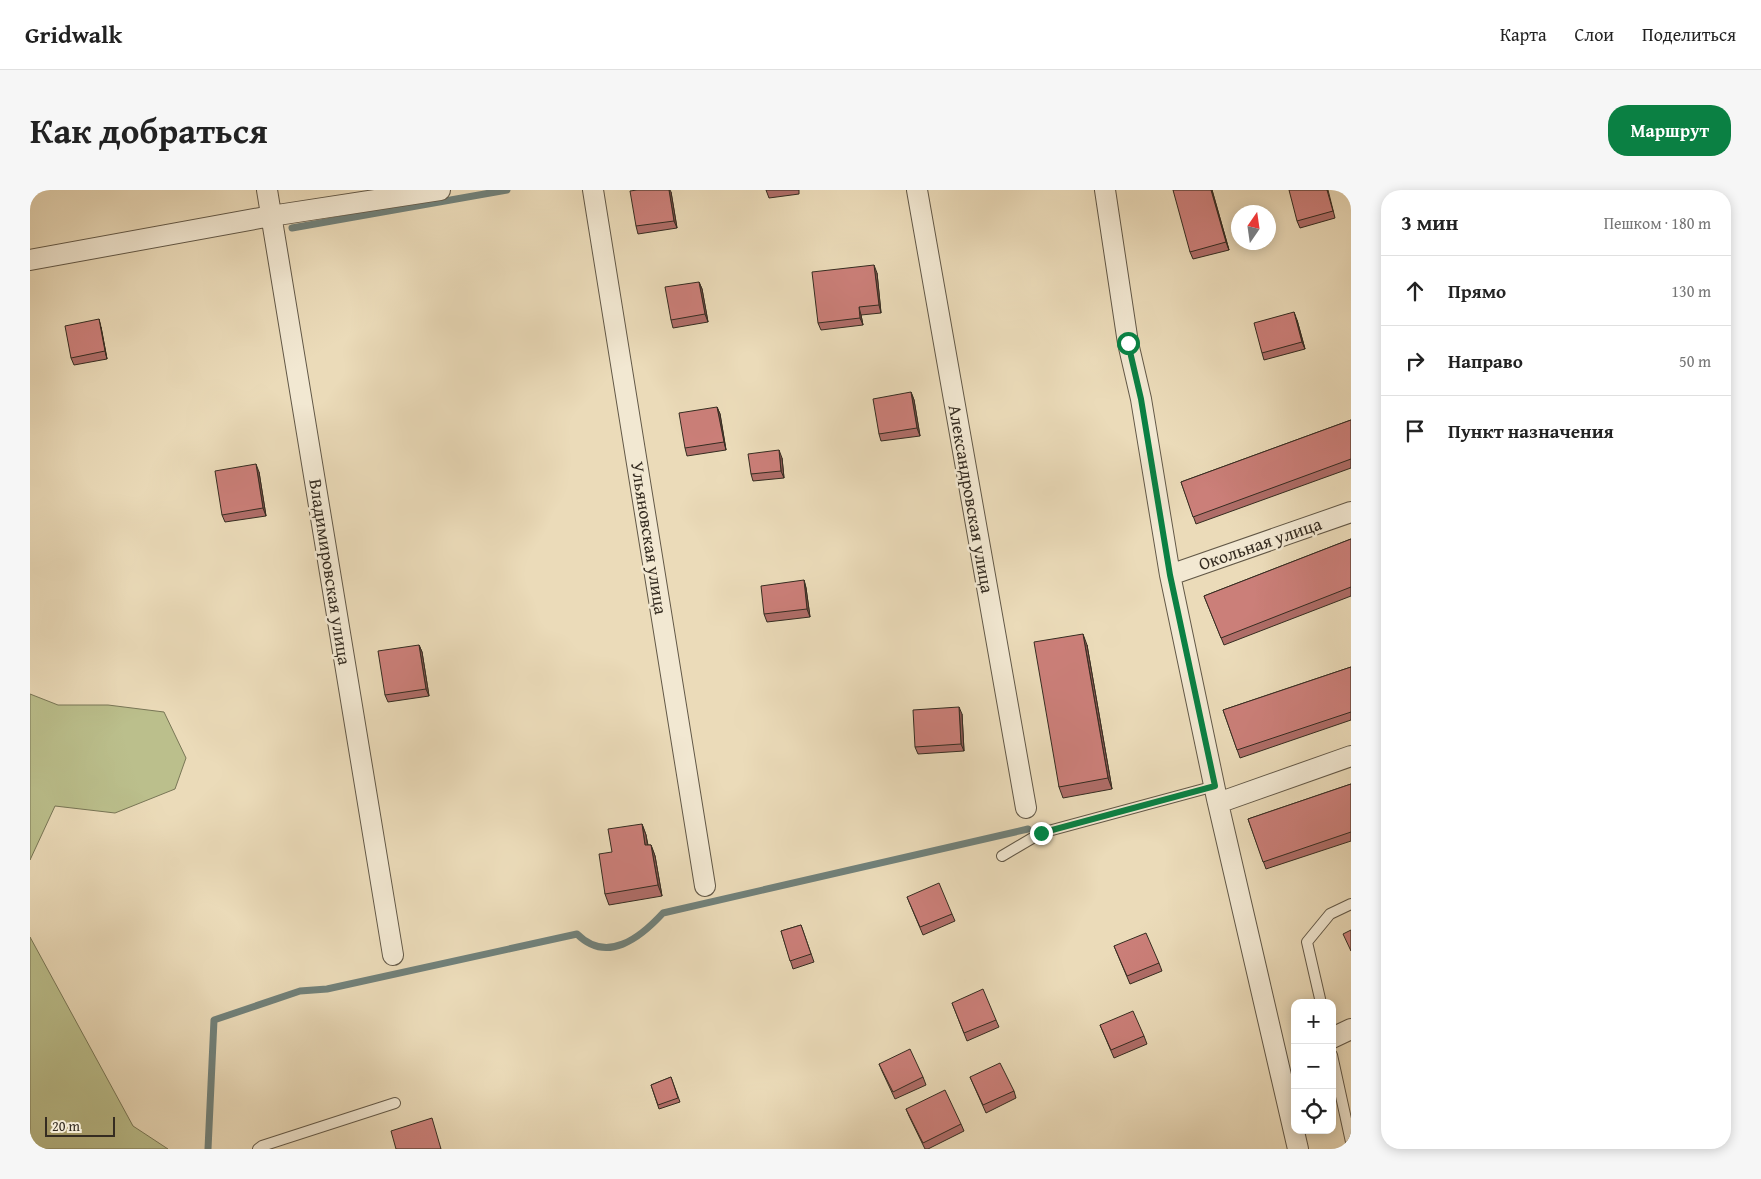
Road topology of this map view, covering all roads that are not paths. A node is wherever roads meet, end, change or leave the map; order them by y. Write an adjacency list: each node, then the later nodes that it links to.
1 (267, 190): 6 (street, Владимировская улица)
2 (440, 190): 6 (street)
3 (593, 190): 14 (street, Ульяновская улица)
4 (917, 190): 12 (street, Александровская улица)
5 (1104, 190): 9 (street)
6 (271, 216): 7 (street); 16 (street, Владимировская улица)
7 (30, 260)
8 (1351, 512): 9 (street, Окольная улица)
9 (1170, 575): 11 (street)
10 (1351, 756): 11 (street)
11 (1216, 795): 13 (lane); 24 (street)
12 (1026, 808)
13 (1002, 856)
14 (705, 886)
15 (1351, 904): 17 (lane)
16 (393, 954)
17 (1320, 999)
18 (1351, 1029): 19 (street)
19 (1336, 1036)
20 (1336, 1074): 22 (lane)
21 (395, 1103): 23 (lane)
22 (1351, 1142)
23 (258, 1149)
24 (1298, 1149)

